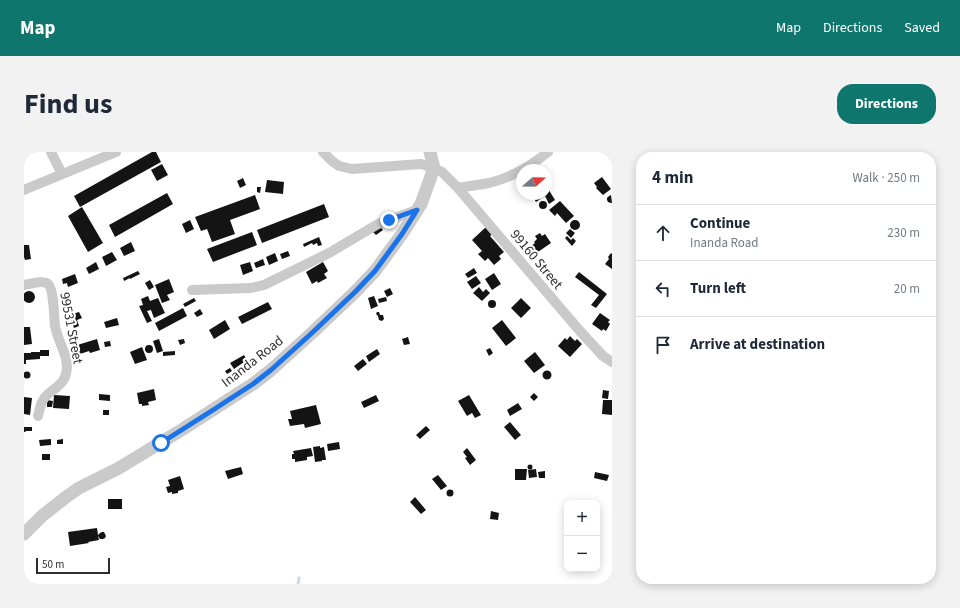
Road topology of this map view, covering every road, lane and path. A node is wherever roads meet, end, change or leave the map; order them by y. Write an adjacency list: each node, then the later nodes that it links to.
1 (51, 152): 7 (street)
2 (116, 152): 7 (street)
3 (323, 152): 6 (street)
4 (430, 152): 6 (street)
5 (548, 152): 8 (street)
6 (438, 170): 8 (street, 99160 Street); 10 (street, Inanda Road)
7 (62, 174): 9 (street)
8 (458, 188): 13 (street, 99160 Street)
9 (24, 190)
10 (417, 210): 12 (street); 15 (street, Inanda Road)
11 (24, 284): 14 (street, 99531 Street)
12 (192, 290)
13 (612, 362)
14 (38, 416)
15 (24, 534)

